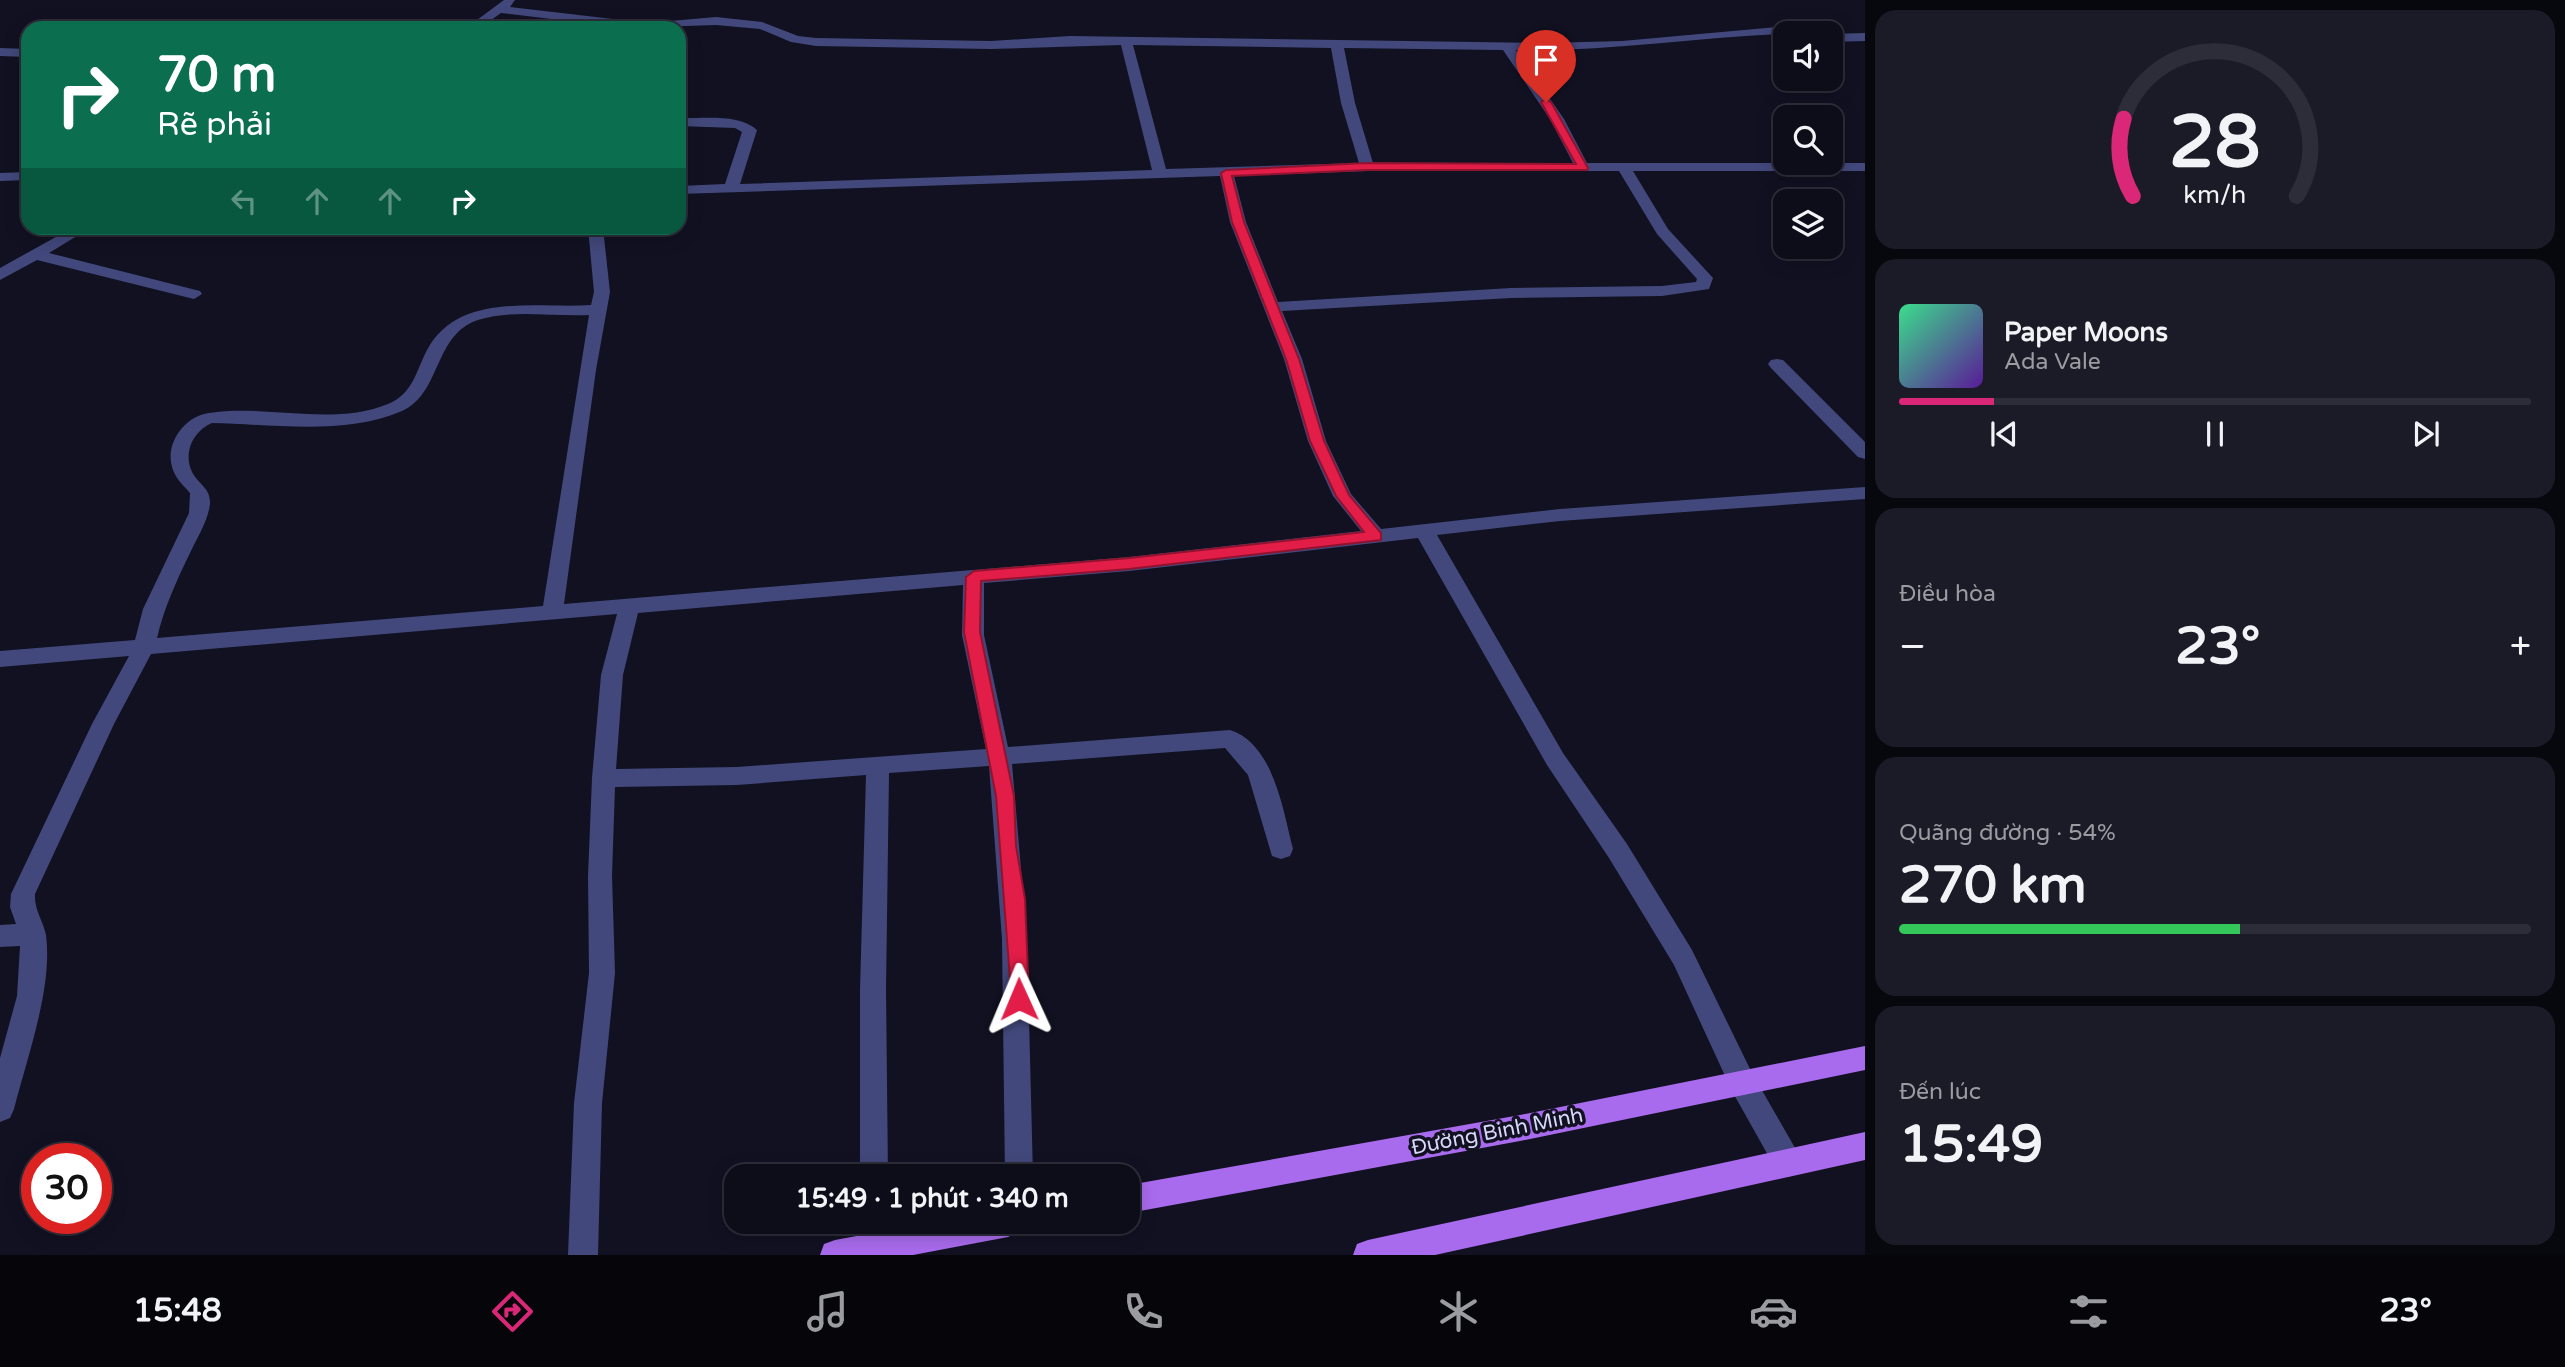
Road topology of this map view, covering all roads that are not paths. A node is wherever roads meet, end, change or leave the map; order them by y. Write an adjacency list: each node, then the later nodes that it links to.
1 (512, 0): 2 (street)
2 (500, 9): 3 (street); 4 (street)
3 (482, 21)
4 (598, 21)
5 (686, 24): 9 (street)
6 (1773, 31): 11 (street)
7 (1865, 37): 8 (street)
8 (1843, 38)
9 (1126, 41): 10 (street); 19 (street)
10 (1337, 46): 11 (street); 15 (street)
11 (1507, 46): 17 (street)
12 (0, 52): 13 (street)
13 (21, 53)
14 (686, 122): 23 (street)
15 (1367, 166): 17 (street); 20 (street)
16 (1865, 167): 18 (street)
17 (1583, 168): 18 (street)
18 (1625, 168): 30 (street)
19 (1160, 173): 20 (street); 23 (street)
20 (1226, 173): 30 (street)
21 (21, 176): 22 (street)
22 (0, 177)
23 (731, 189): 24 (street)
24 (686, 190)
25 (70, 235): 27 (street)
26 (596, 235): 31 (street)
27 (36, 255): 28 (street); 29 (street)
28 (0, 275)
29 (194, 294)
30 (1270, 307): 36 (street)
31 (598, 310): 39 (street); 40 (street)
32 (1777, 364): 33 (street)
33 (1865, 453)
34 (1865, 494): 35 (street)
35 (1424, 530): 36 (street); 49 (street)
36 (1376, 536): 37 (street)
37 (974, 577): 38 (street); 42 (street)
38 (629, 606): 39 (street); 44 (street)
39 (553, 612): 40 (street)
40 (144, 647): 41 (street); 46 (street)
41 (0, 659)
42 (997, 756): 43 (street); 45 (street); 54 (street)
43 (878, 766): 44 (street); 53 (street)
44 (604, 778): 57 (street)
45 (1281, 849)
46 (33, 934): 47 (street); 50 (street)
47 (0, 936)
48 (1865, 1058): 49 (main road, Đường Binh Minh)
49 (1742, 1082): 52 (street); 55 (main road, Đường Binh Minh)
50 (0, 1109)
51 (1865, 1146): 52 (main road)
52 (1788, 1163): 59 (main road)
53 (874, 1164)
54 (1019, 1164)
55 (1140, 1197)
56 (878, 1234): 58 (main road)
57 (583, 1255)
58 (835, 1255)
59 (1368, 1255)

